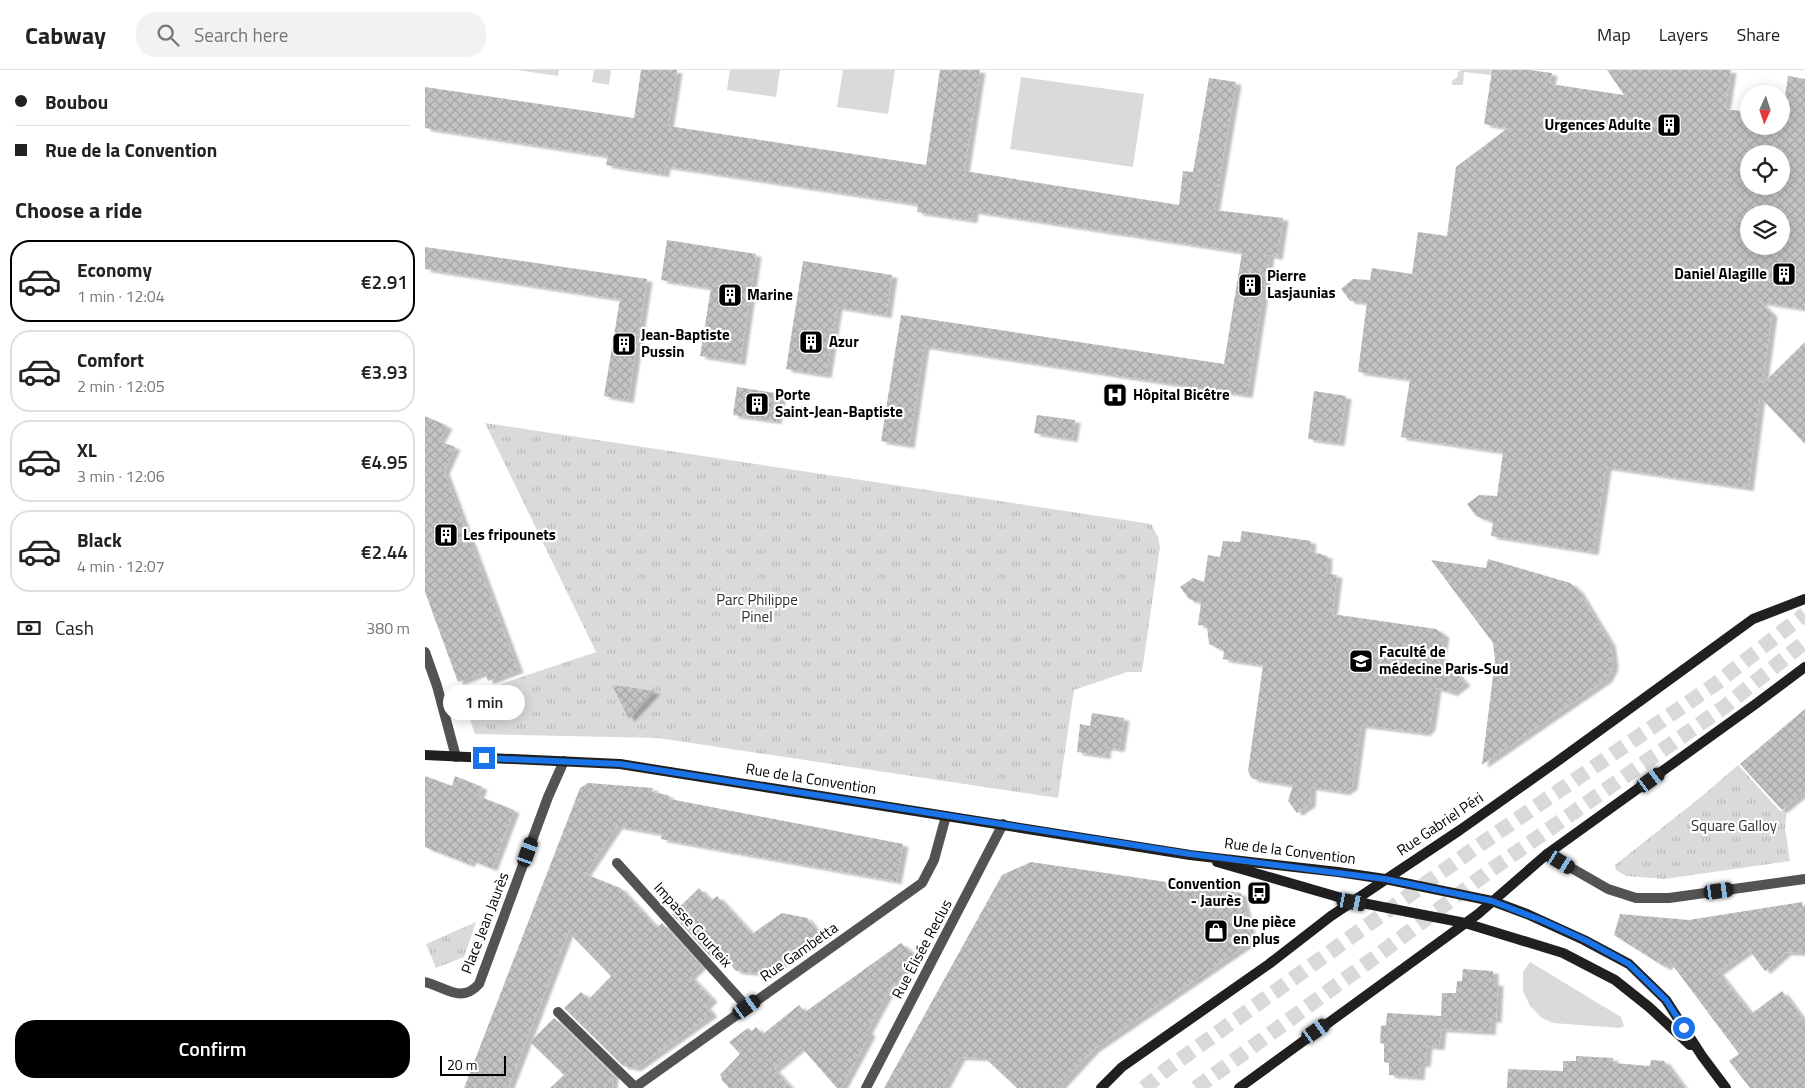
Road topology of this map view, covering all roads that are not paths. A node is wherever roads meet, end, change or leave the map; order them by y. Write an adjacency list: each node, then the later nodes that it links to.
1 (1805, 599): 12 (main road, Rue Gabriel Péri)
2 (425, 652): 5 (street)
3 (1805, 667): 10 (main road)
4 (425, 755): 5 (main road, Rue de la Convention)
5 (456, 757): 6 (main road, Rue de la Convention)
6 (564, 761): 7 (main road, Rue de la Convention); 17 (street, Place Jean Jaurès)
7 (946, 816): 8 (main road, Rue de la Convention); 18 (street, Rue Gambetta)
8 (1003, 824): 9 (main road, Rue de la Convention); 22 (street, Rue Élisée Reclus)
9 (1190, 854): 12 (main road, Rue de la Convention); 15 (main road, Rue de la Convention)
10 (1547, 854): 13 (street); 14 (main road)
11 (617, 863): 18 (street, Impasse Courteix)
12 (1385, 879): 14 (main road, Rue de la Convention); 15 (main road, Rue Gabriel Péri)
13 (1805, 879)
14 (1492, 901): 16 (main road); 20 (main road, Rue de la Convention)
15 (1352, 902): 16 (main road, Rue de la Convention); 23 (main road, Rue Gabriel Péri)
16 (1465, 923): 20 (main road, Rue de la Convention); 24 (main road)
17 (425, 982)
18 (747, 1007): 21 (street, Rue Gambetta)
19 (558, 1012): 21 (street)
20 (1702, 1056): 25 (main road)
21 (635, 1088)
22 (866, 1088)
23 (1101, 1088)
24 (1239, 1088)
25 (1726, 1088)

